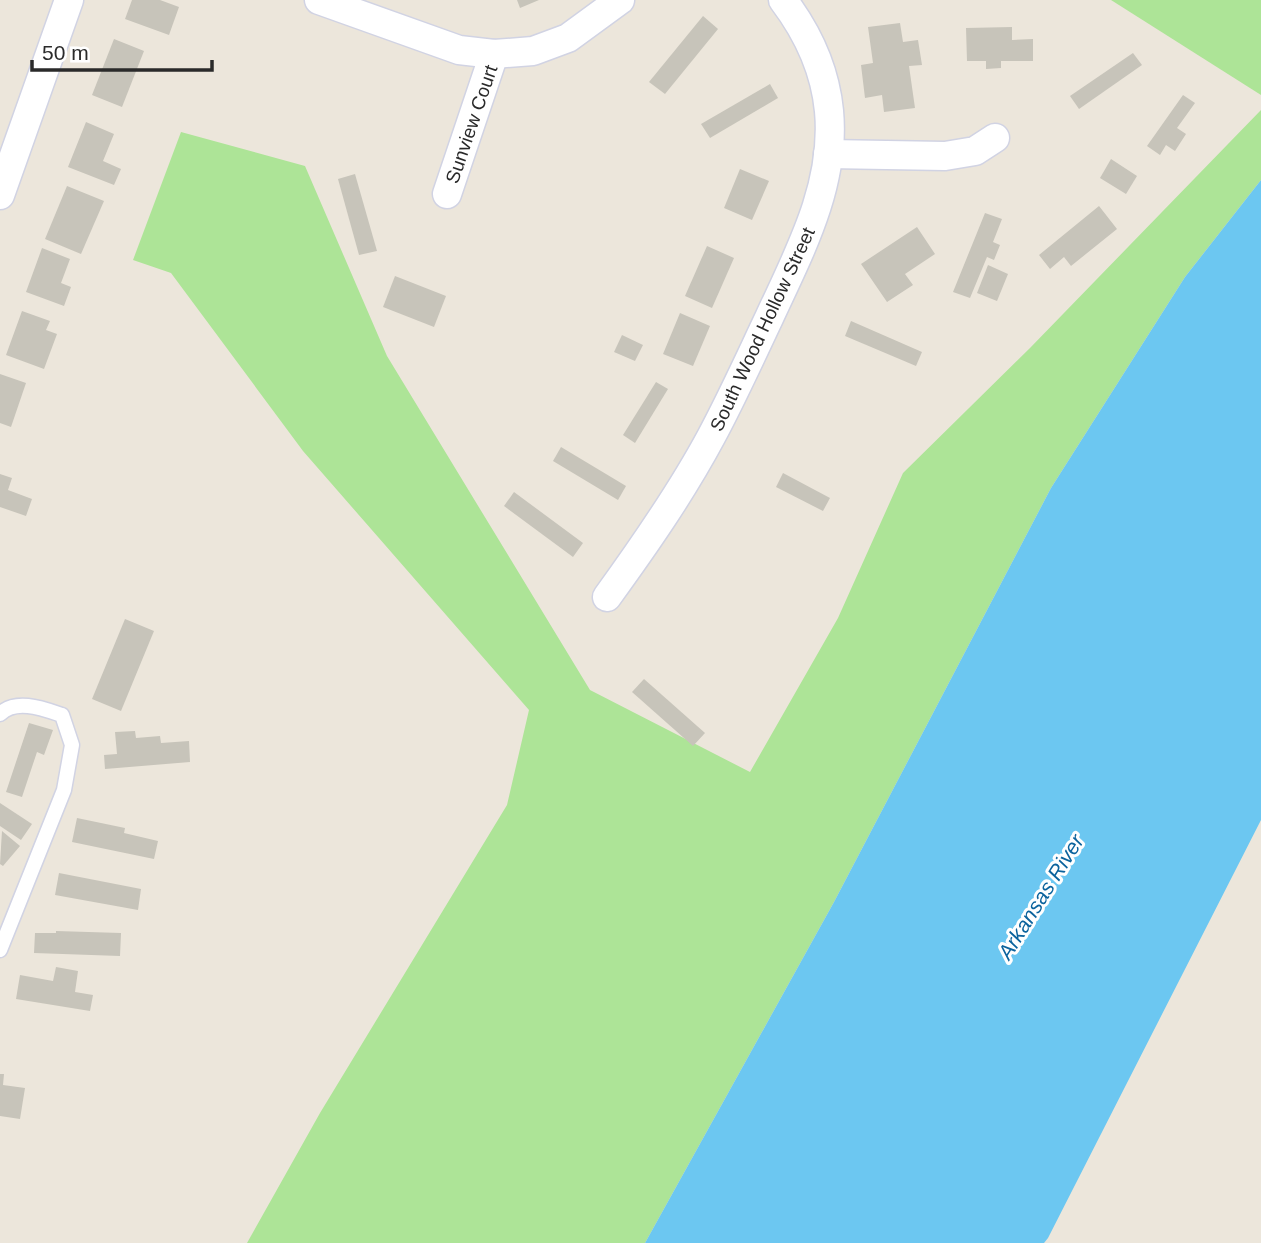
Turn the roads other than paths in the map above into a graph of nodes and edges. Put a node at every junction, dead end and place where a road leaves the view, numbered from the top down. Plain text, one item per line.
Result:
1 (69, 0) edge
2 (319, 0) edge
3 (620, 0) edge
4 (783, 0) edge
5 (494, 54) junction
6 (995, 138) dead end
7 (828, 154) junction
8 (447, 194) dead end
9 (0, 195) edge
10 (607, 597) dead end
11 (0, 714) edge
12 (0, 950) edge

1 - 9 street
2 - 5 street
3 - 5 street
4 - 7 street, South Wood Hollow Street
5 - 8 street, Sunview Court
6 - 7 street
7 - 10 street, South Wood Hollow Street
11 - 12 lane

